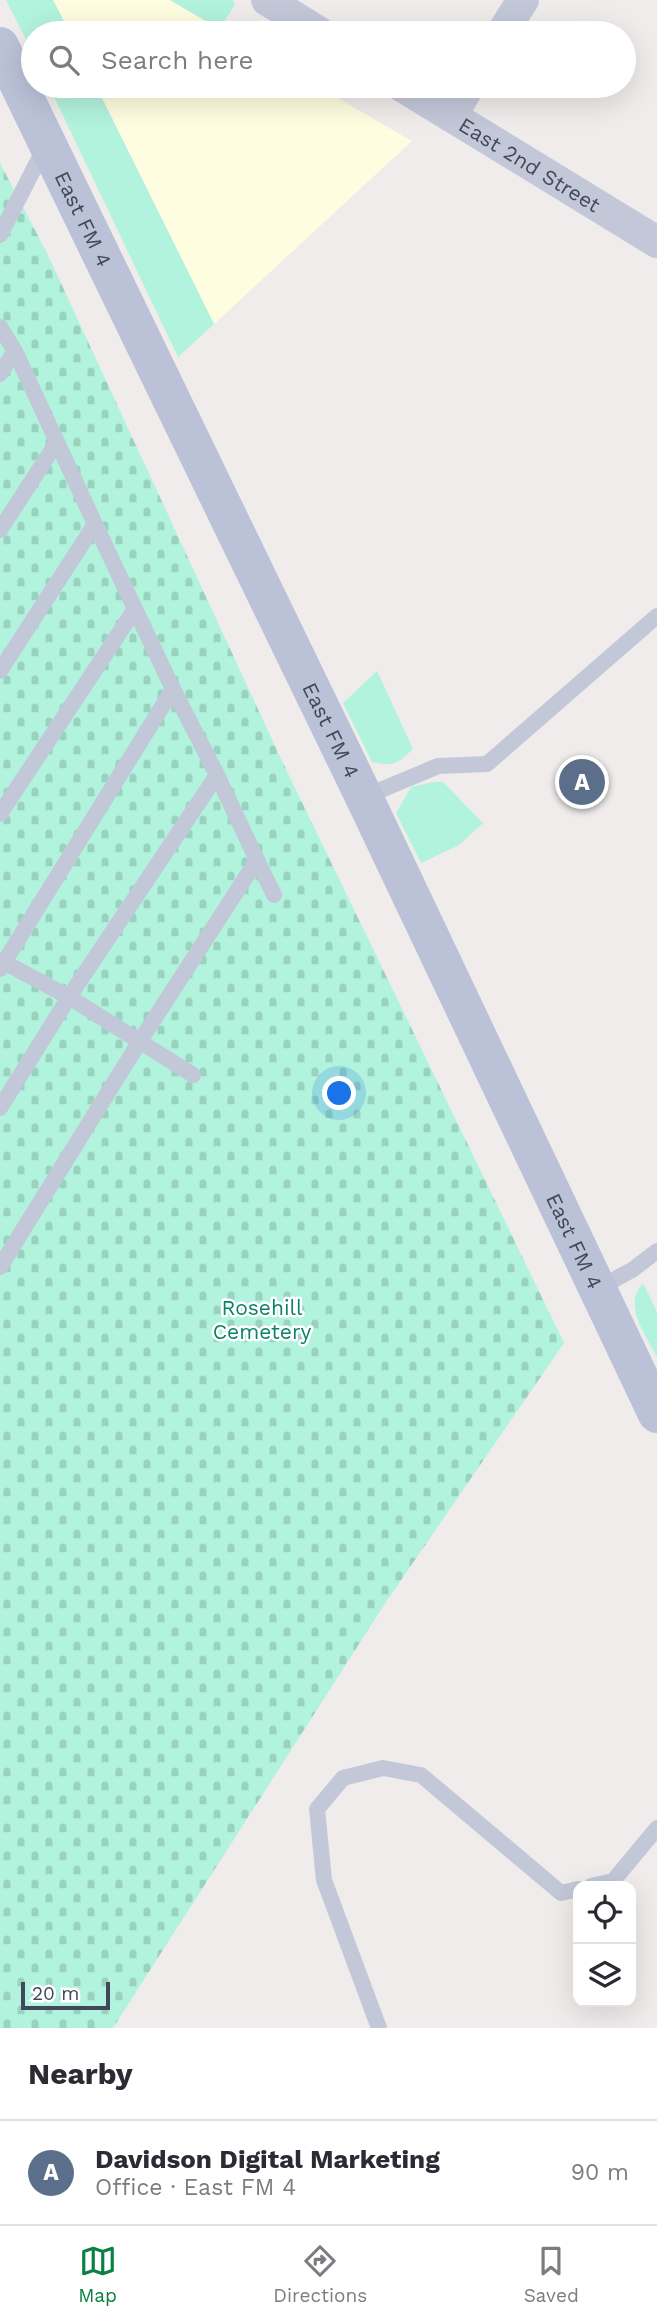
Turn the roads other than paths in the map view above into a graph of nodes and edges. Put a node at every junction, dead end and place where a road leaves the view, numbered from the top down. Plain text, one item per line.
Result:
1 (523, 0) edge
2 (270, 1) edge
3 (301, 21) edge
4 (510, 21) edge
5 (0, 46) edge
6 (21, 88) edge
7 (26, 98) edge
8 (421, 98) edge
9 (461, 98) edge
10 (450, 116) junction
11 (48, 141) junction
12 (0, 235) edge
13 (657, 242) edge
14 (0, 327) edge
15 (15, 351) junction
16 (0, 374) edge
17 (57, 442) junction
18 (96, 524) junction
19 (0, 530) edge
20 (135, 609) junction
21 (657, 616) edge
22 (0, 671) edge
23 (173, 689) junction
24 (217, 775) junction
25 (364, 797) junction
26 (0, 814) edge
27 (257, 860) junction
28 (274, 895) dead end
29 (1, 964) edge
30 (69, 997) junction
31 (140, 1041) junction
32 (192, 1075) dead end
33 (0, 1108) edge
34 (657, 1251) edge
35 (0, 1267) edge
36 (597, 1289) junction
37 (657, 1414) edge
38 (657, 1828) edge
39 (613, 1881) edge
40 (573, 1890) edge
41 (379, 2028) edge

1 - 4 street
2 - 3 street
5 - 6 main road, East FM 4
7 - 11 main road, East FM 4
8 - 10 street, East 2nd Street
9 - 10 street
10 - 13 street, East 2nd Street
11 - 12 lane
11 - 25 main road, East FM 4
14 - 15 lane
15 - 16 lane
15 - 17 lane
17 - 18 lane
17 - 19 lane
18 - 20 lane
18 - 22 lane
20 - 23 lane
20 - 26 lane
21 - 25 lane
23 - 24 lane
23 - 29 lane
24 - 27 lane
24 - 30 lane
25 - 36 main road, East FM 4
27 - 28 lane
27 - 31 lane
29 - 30 lane
30 - 31 lane
30 - 33 lane
31 - 32 lane
31 - 35 lane
34 - 36 lane
36 - 37 main road, East FM 4
38 - 39 lane
40 - 41 lane

